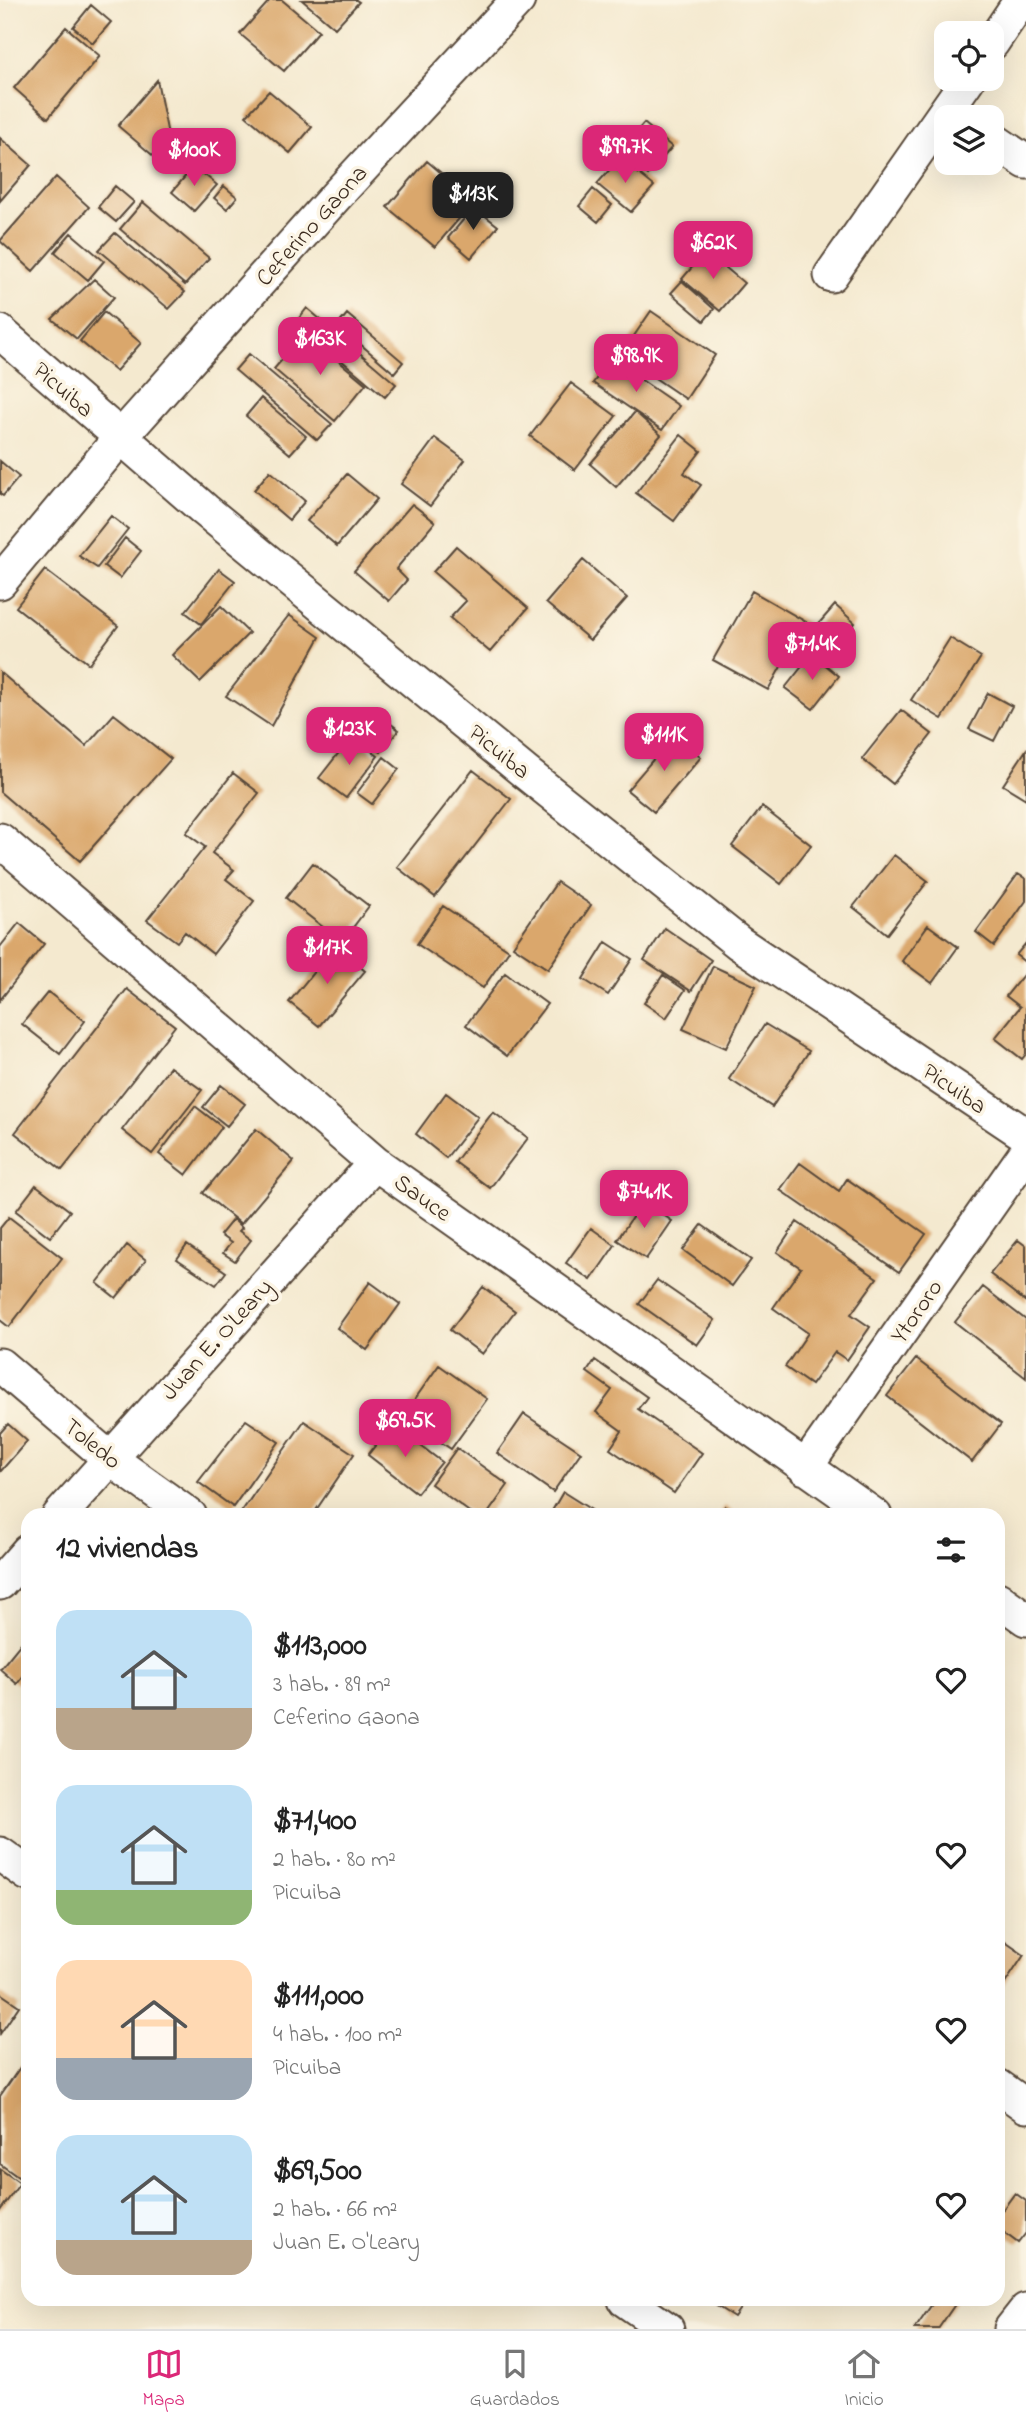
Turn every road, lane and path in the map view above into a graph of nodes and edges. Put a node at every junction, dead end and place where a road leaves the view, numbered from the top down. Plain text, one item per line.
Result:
1 (517, 0) edge
2 (1021, 0) edge
3 (1004, 25) edge
4 (934, 140) edge
5 (1004, 147) edge
6 (1026, 162) edge
7 (831, 275) dead end
8 (0, 332) edge
9 (120, 438) junction
10 (0, 582) edge
11 (0, 840) edge
12 (1026, 1135) edge
13 (1026, 1153) edge
14 (375, 1163) junction
15 (0, 1365) edge
16 (108, 1458) junction
17 (805, 1468) junction
18 (840, 1506) edge
19 (66, 1508) edge
20 (179, 1508) edge
21 (21, 1559) edge
22 (0, 1583) edge
23 (1005, 1604) edge
24 (1026, 1619) edge
25 (0, 1854) edge
26 (21, 1869) edge
27 (1005, 2091) edge
28 (1026, 2106) edge
29 (634, 2306) edge
30 (1026, 2310) edge
31 (667, 2329) edge
32 (1010, 2329) edge

1 - 9 street, Ceferino Gaona
2 - 3 street
4 - 7 street
5 - 6 street
8 - 9 street, Picuiba
9 - 10 street, Ceferino Gaona
9 - 12 street, Picuiba
11 - 14 street, Sauce
13 - 17 street, Ytororo
14 - 16 street, Juan E. O'Leary
14 - 17 street, Sauce
15 - 16 street, Toledo
16 - 19 street, Juan E. O'Leary
16 - 20 street, Toledo
17 - 18 street, Sauce
21 - 22 street
23 - 24 street
25 - 26 street
27 - 28 street
29 - 31 street
30 - 32 street

